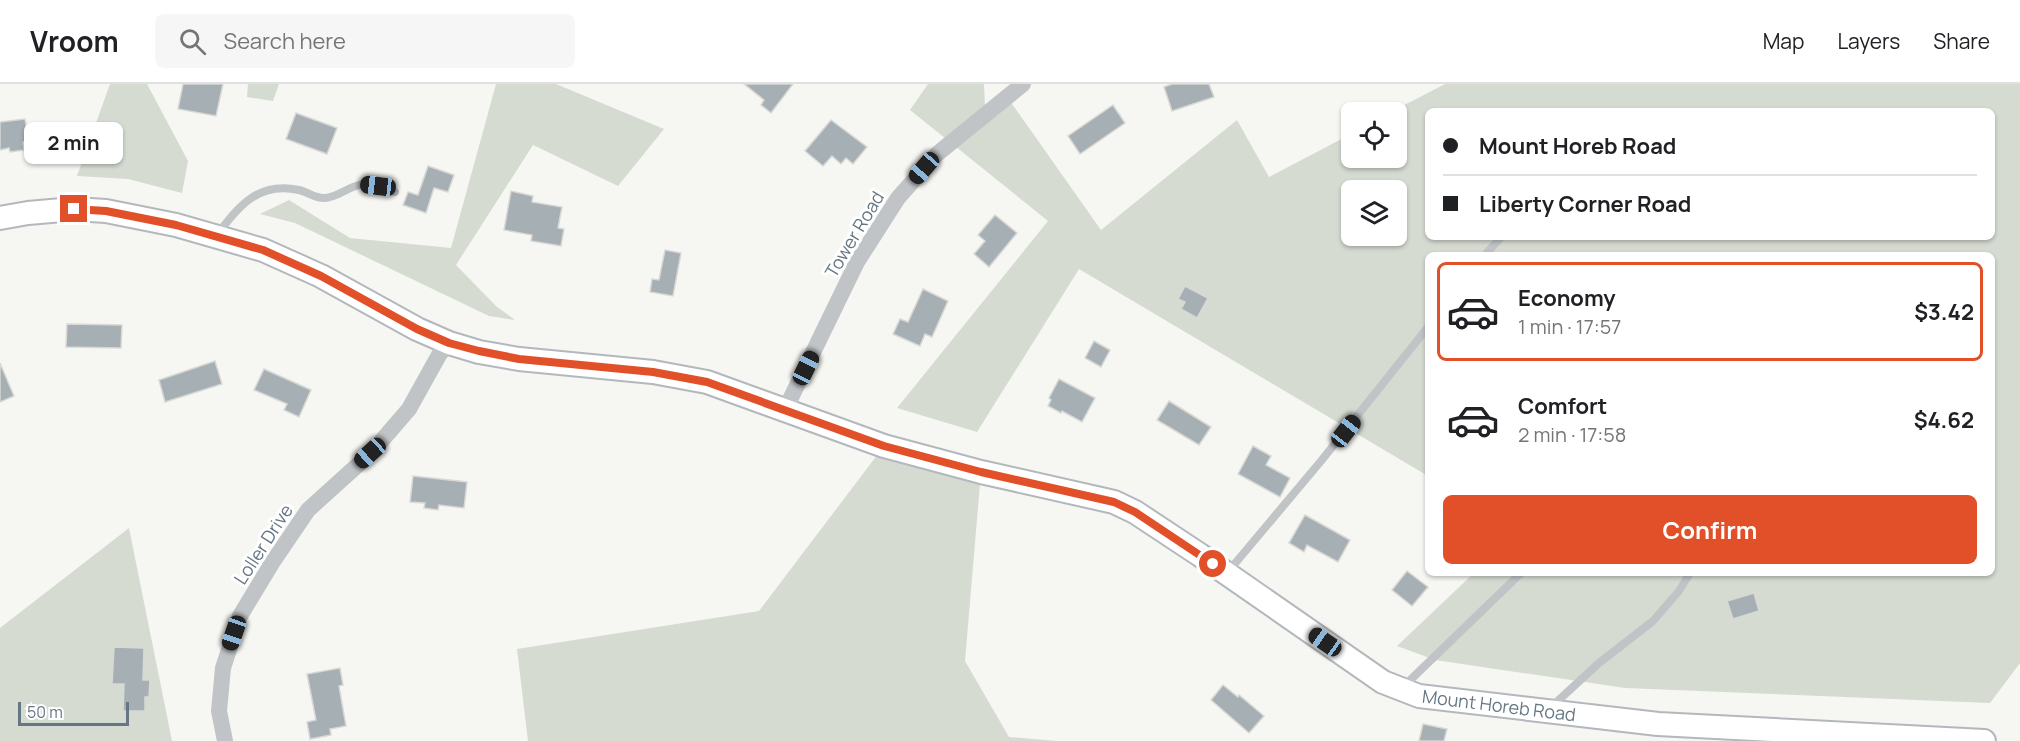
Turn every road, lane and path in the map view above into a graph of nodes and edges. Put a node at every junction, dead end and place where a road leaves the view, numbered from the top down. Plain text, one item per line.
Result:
1 (1023, 84) edge
2 (395, 192) dead end
3 (0, 218) edge
4 (217, 236) junction
5 (1498, 240) edge
6 (1488, 252) edge
7 (1425, 331) edge
8 (449, 343) junction
9 (785, 410) junction
10 (1227, 574) junction
11 (1518, 576) edge
12 (1688, 576) edge
13 (1400, 690) junction
14 (1546, 711) junction
15 (225, 741) edge
16 (1984, 741) edge

1 - 9 street, Tower Road
2 - 4 lane
3 - 4 street, Mount Horeb Road
4 - 8 street, Mount Horeb Road
5 - 6 lane
7 - 10 lane
8 - 9 street, Mount Horeb Road
8 - 15 street, Loller Drive
9 - 10 street, Mount Horeb Road
10 - 13 street, Mount Horeb Road
11 - 13 lane
12 - 14 lane
13 - 14 street, Mount Horeb Road
14 - 16 street, Mount Horeb Road

